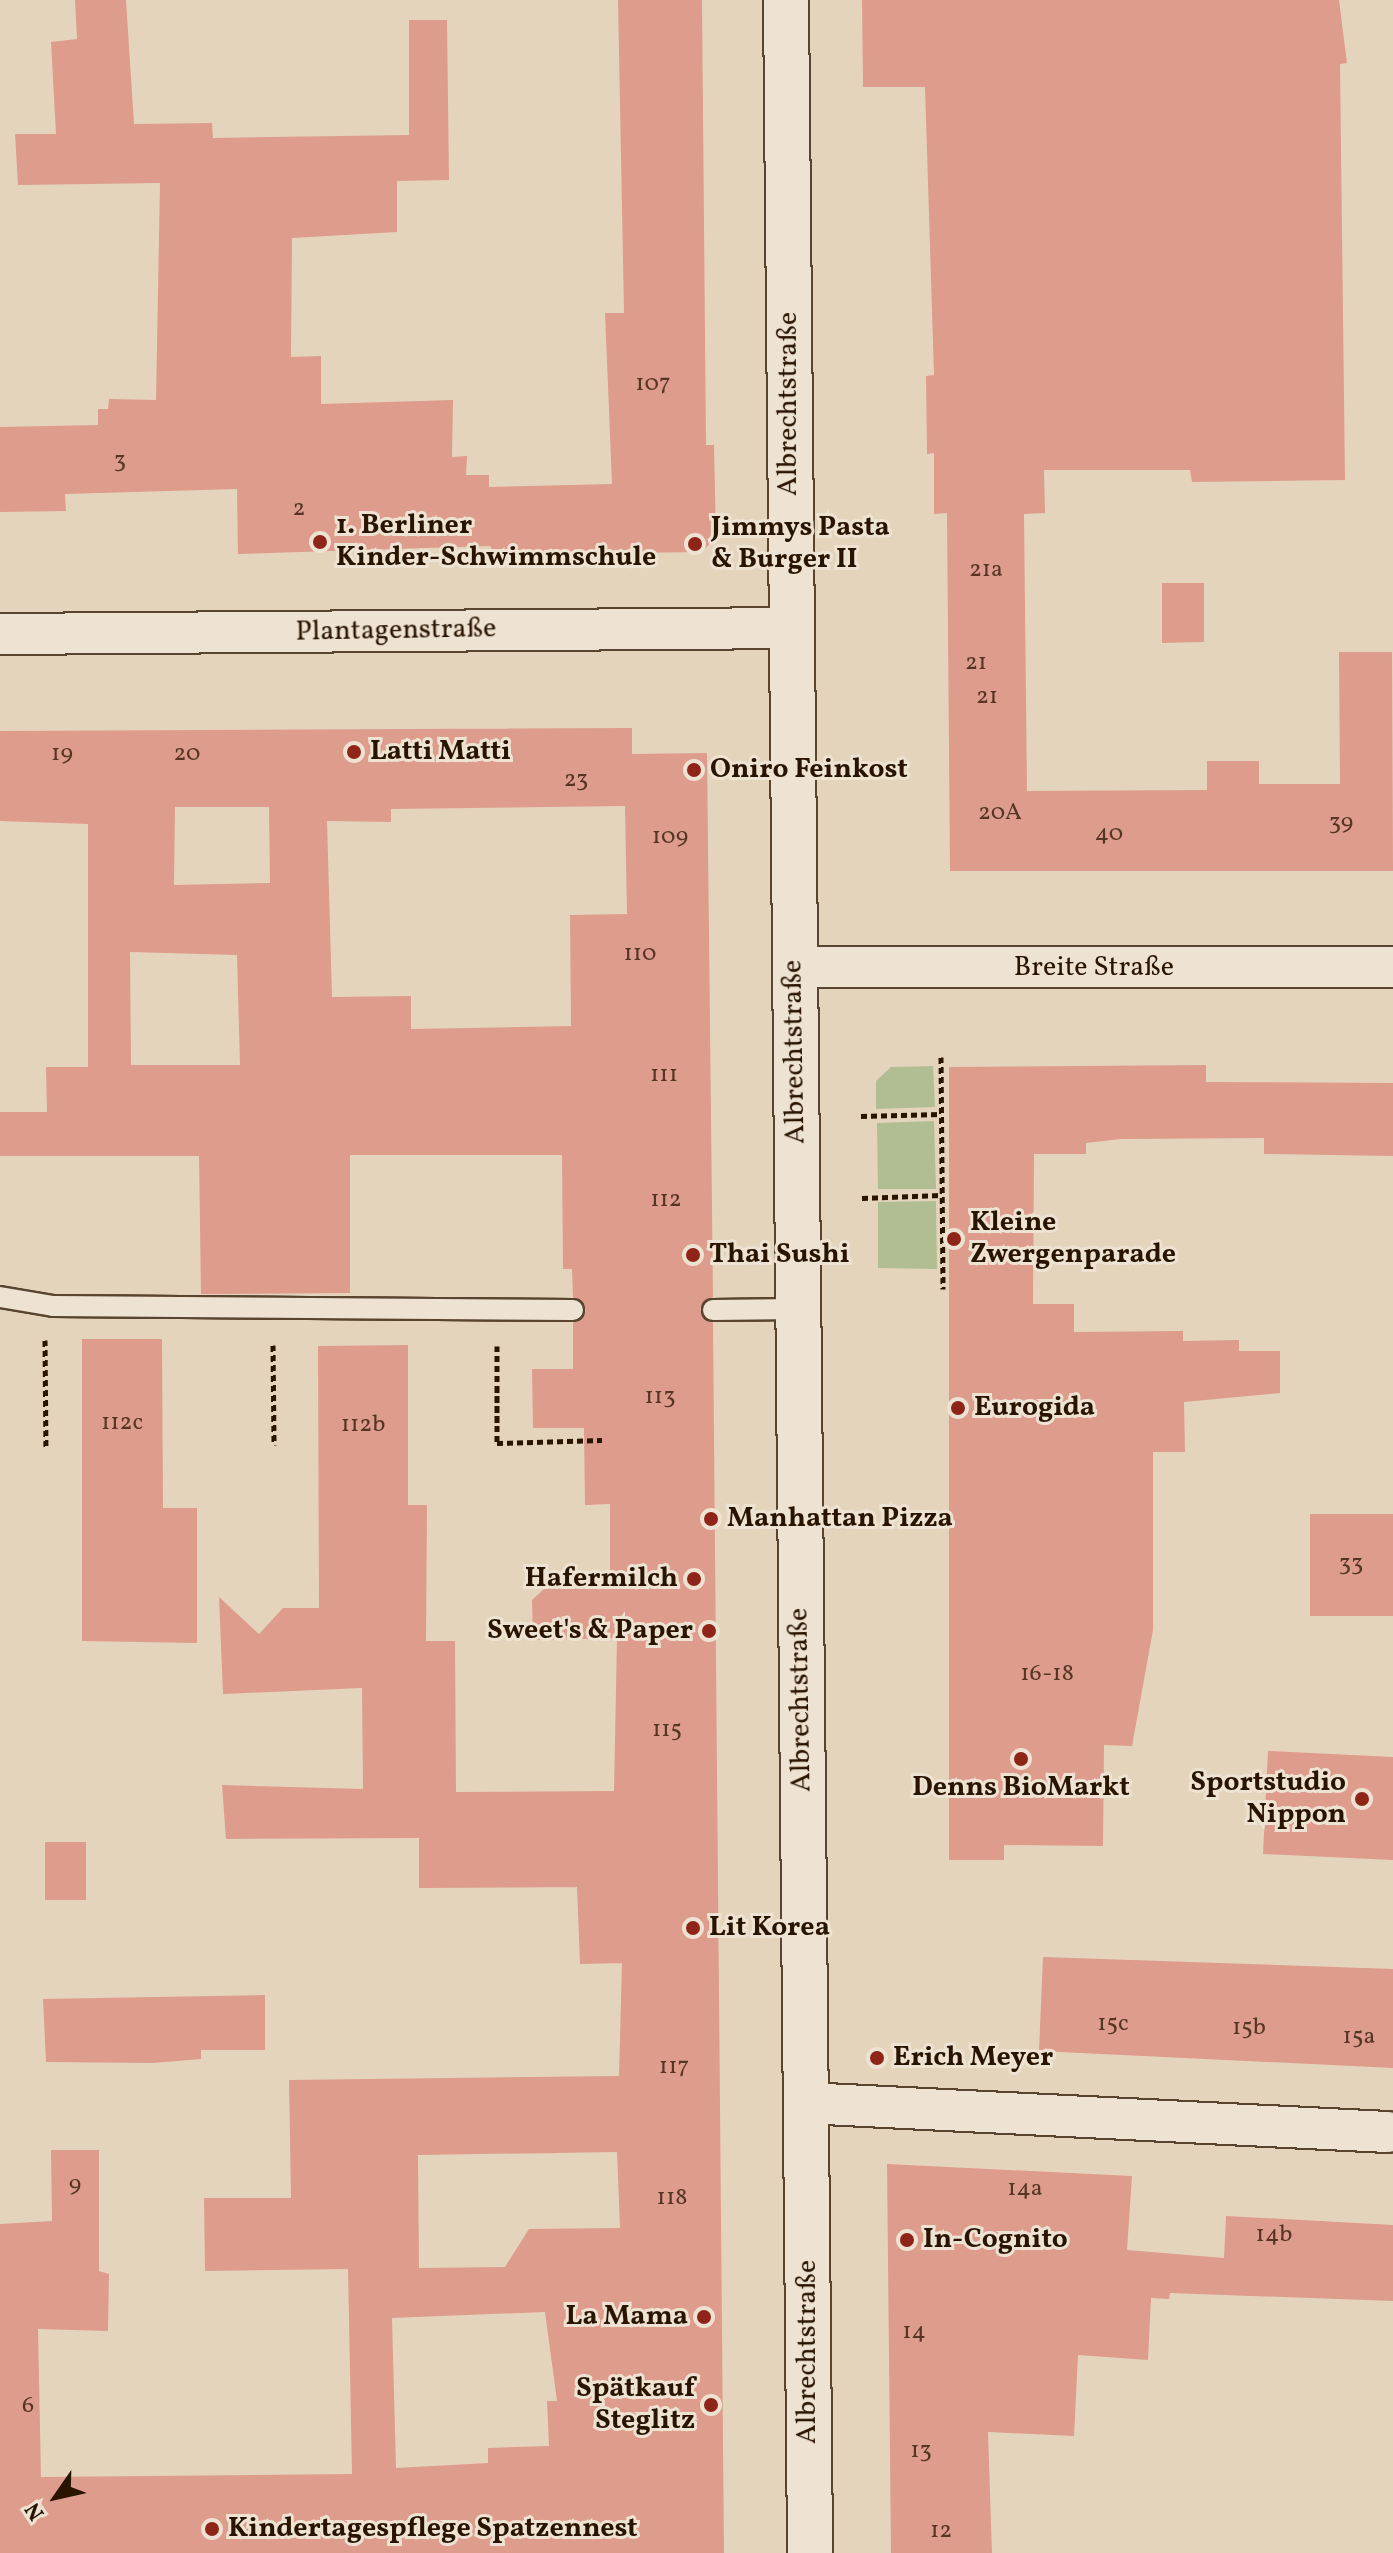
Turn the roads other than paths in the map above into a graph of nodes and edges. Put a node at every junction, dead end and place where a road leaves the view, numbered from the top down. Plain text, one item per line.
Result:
1 (786, 0) edge
2 (791, 628) junction
3 (0, 634) edge
4 (794, 967) junction
5 (1393, 967) edge
6 (0, 1297) edge
7 (797, 1309) junction
8 (573, 1310) dead end
9 (713, 1310) dead end
10 (805, 2103) junction
11 (1387, 2132) dead end
12 (810, 2553) edge

1 - 2 main road, Albrechtstraße
2 - 3 street, Plantagenstraße
2 - 4 main road, Albrechtstraße
4 - 5 street, Breite Straße
4 - 7 main road, Albrechtstraße
6 - 8 lane
7 - 9 lane
7 - 10 main road, Albrechtstraße
10 - 11 street
10 - 12 main road, Albrechtstraße

